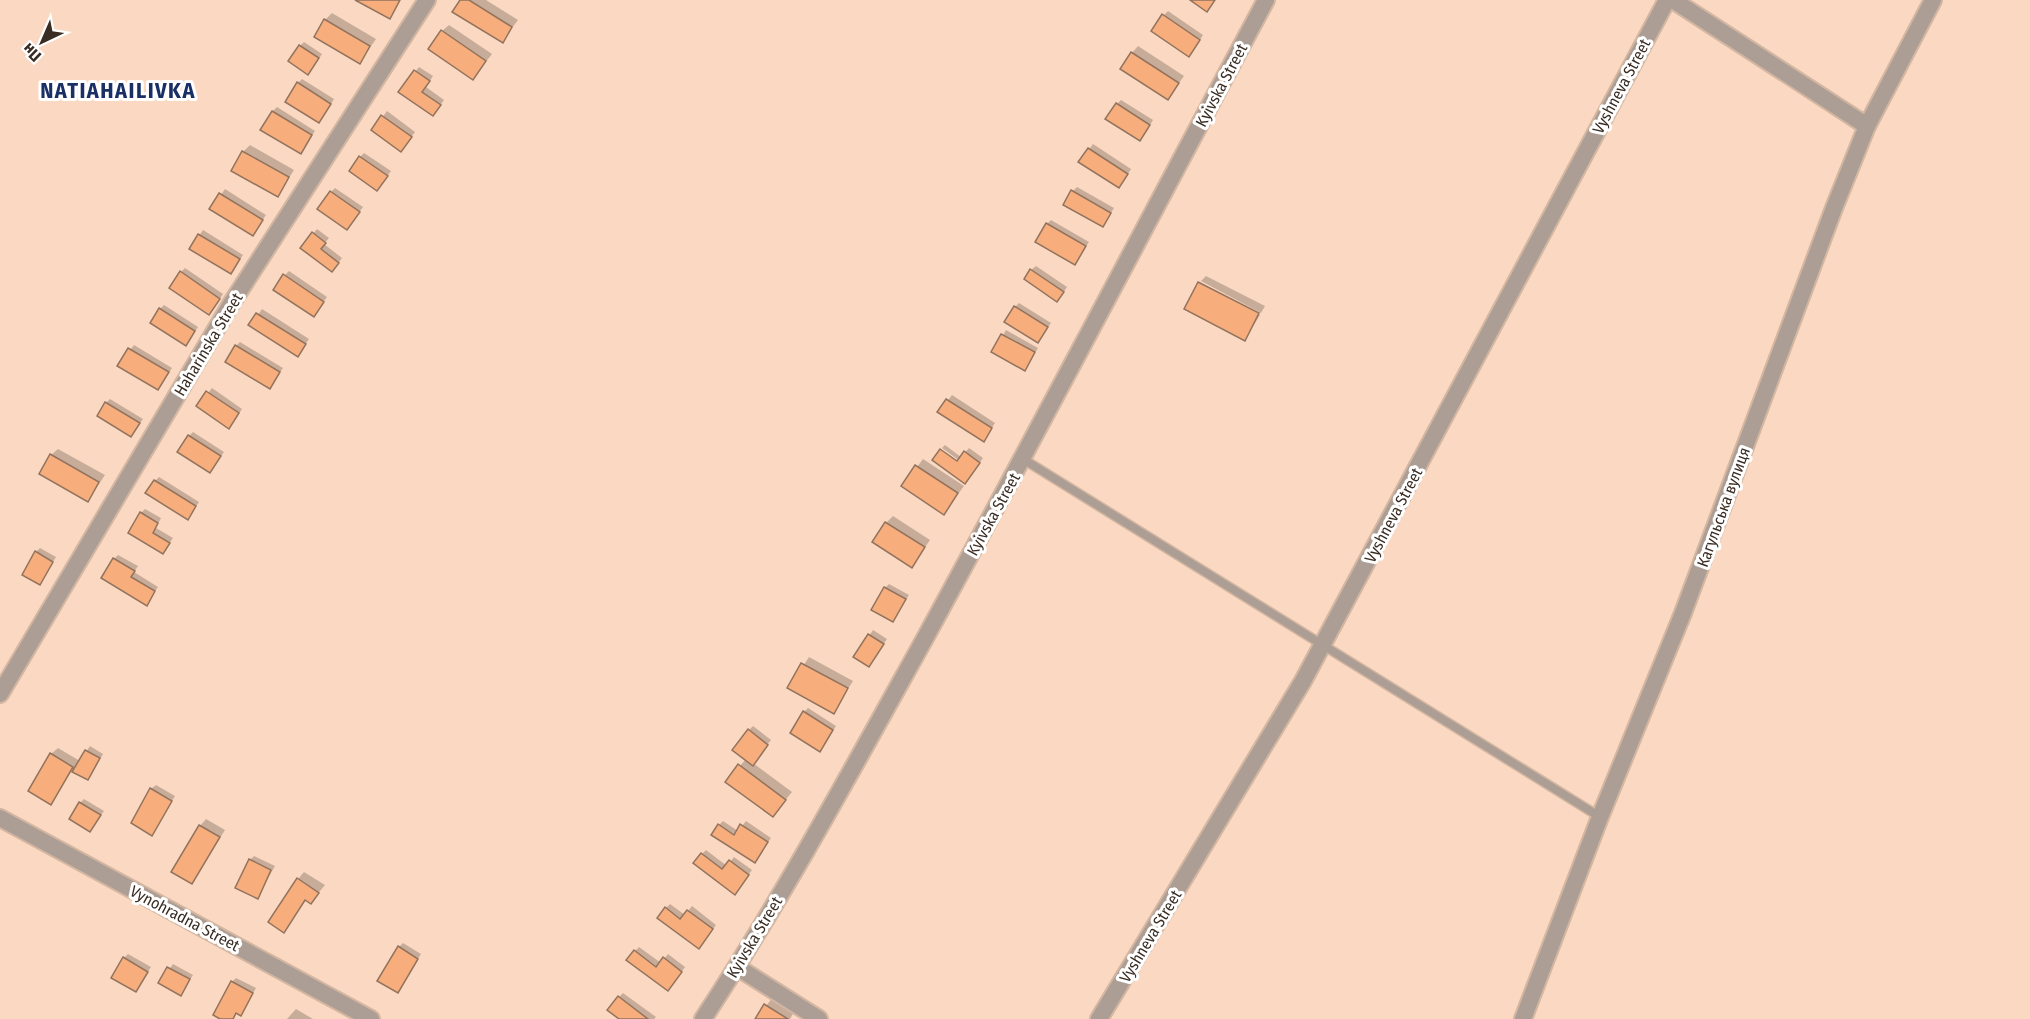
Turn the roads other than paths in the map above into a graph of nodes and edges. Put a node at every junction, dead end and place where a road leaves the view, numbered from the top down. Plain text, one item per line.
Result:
1 (427, 0) edge
2 (1266, 0) edge
3 (1667, 0) edge
4 (1673, 0) edge
5 (1933, 0) edge
6 (1867, 126) junction
7 (1023, 459) junction
8 (1322, 646) junction
9 (0, 694) edge
10 (1600, 817) junction
11 (0, 818) edge
12 (737, 967) junction
13 (371, 1019) edge
14 (703, 1019) edge
15 (819, 1019) edge
16 (1099, 1019) edge
17 (1523, 1019) edge

1 - 9 street, Haharinska Street
2 - 7 street, Kyivska Street
3 - 8 street, Vyshneva Street
4 - 6 street
5 - 6 street, Кагульська вулиця
6 - 10 street, Кагульська вулиця
7 - 8 lane
7 - 12 street, Kyivska Street
8 - 10 lane
8 - 16 street, Vyshneva Street
10 - 17 street, Кагульська вулиця
11 - 13 street, Vynohradna Street
12 - 14 street, Kyivska Street
12 - 15 street

